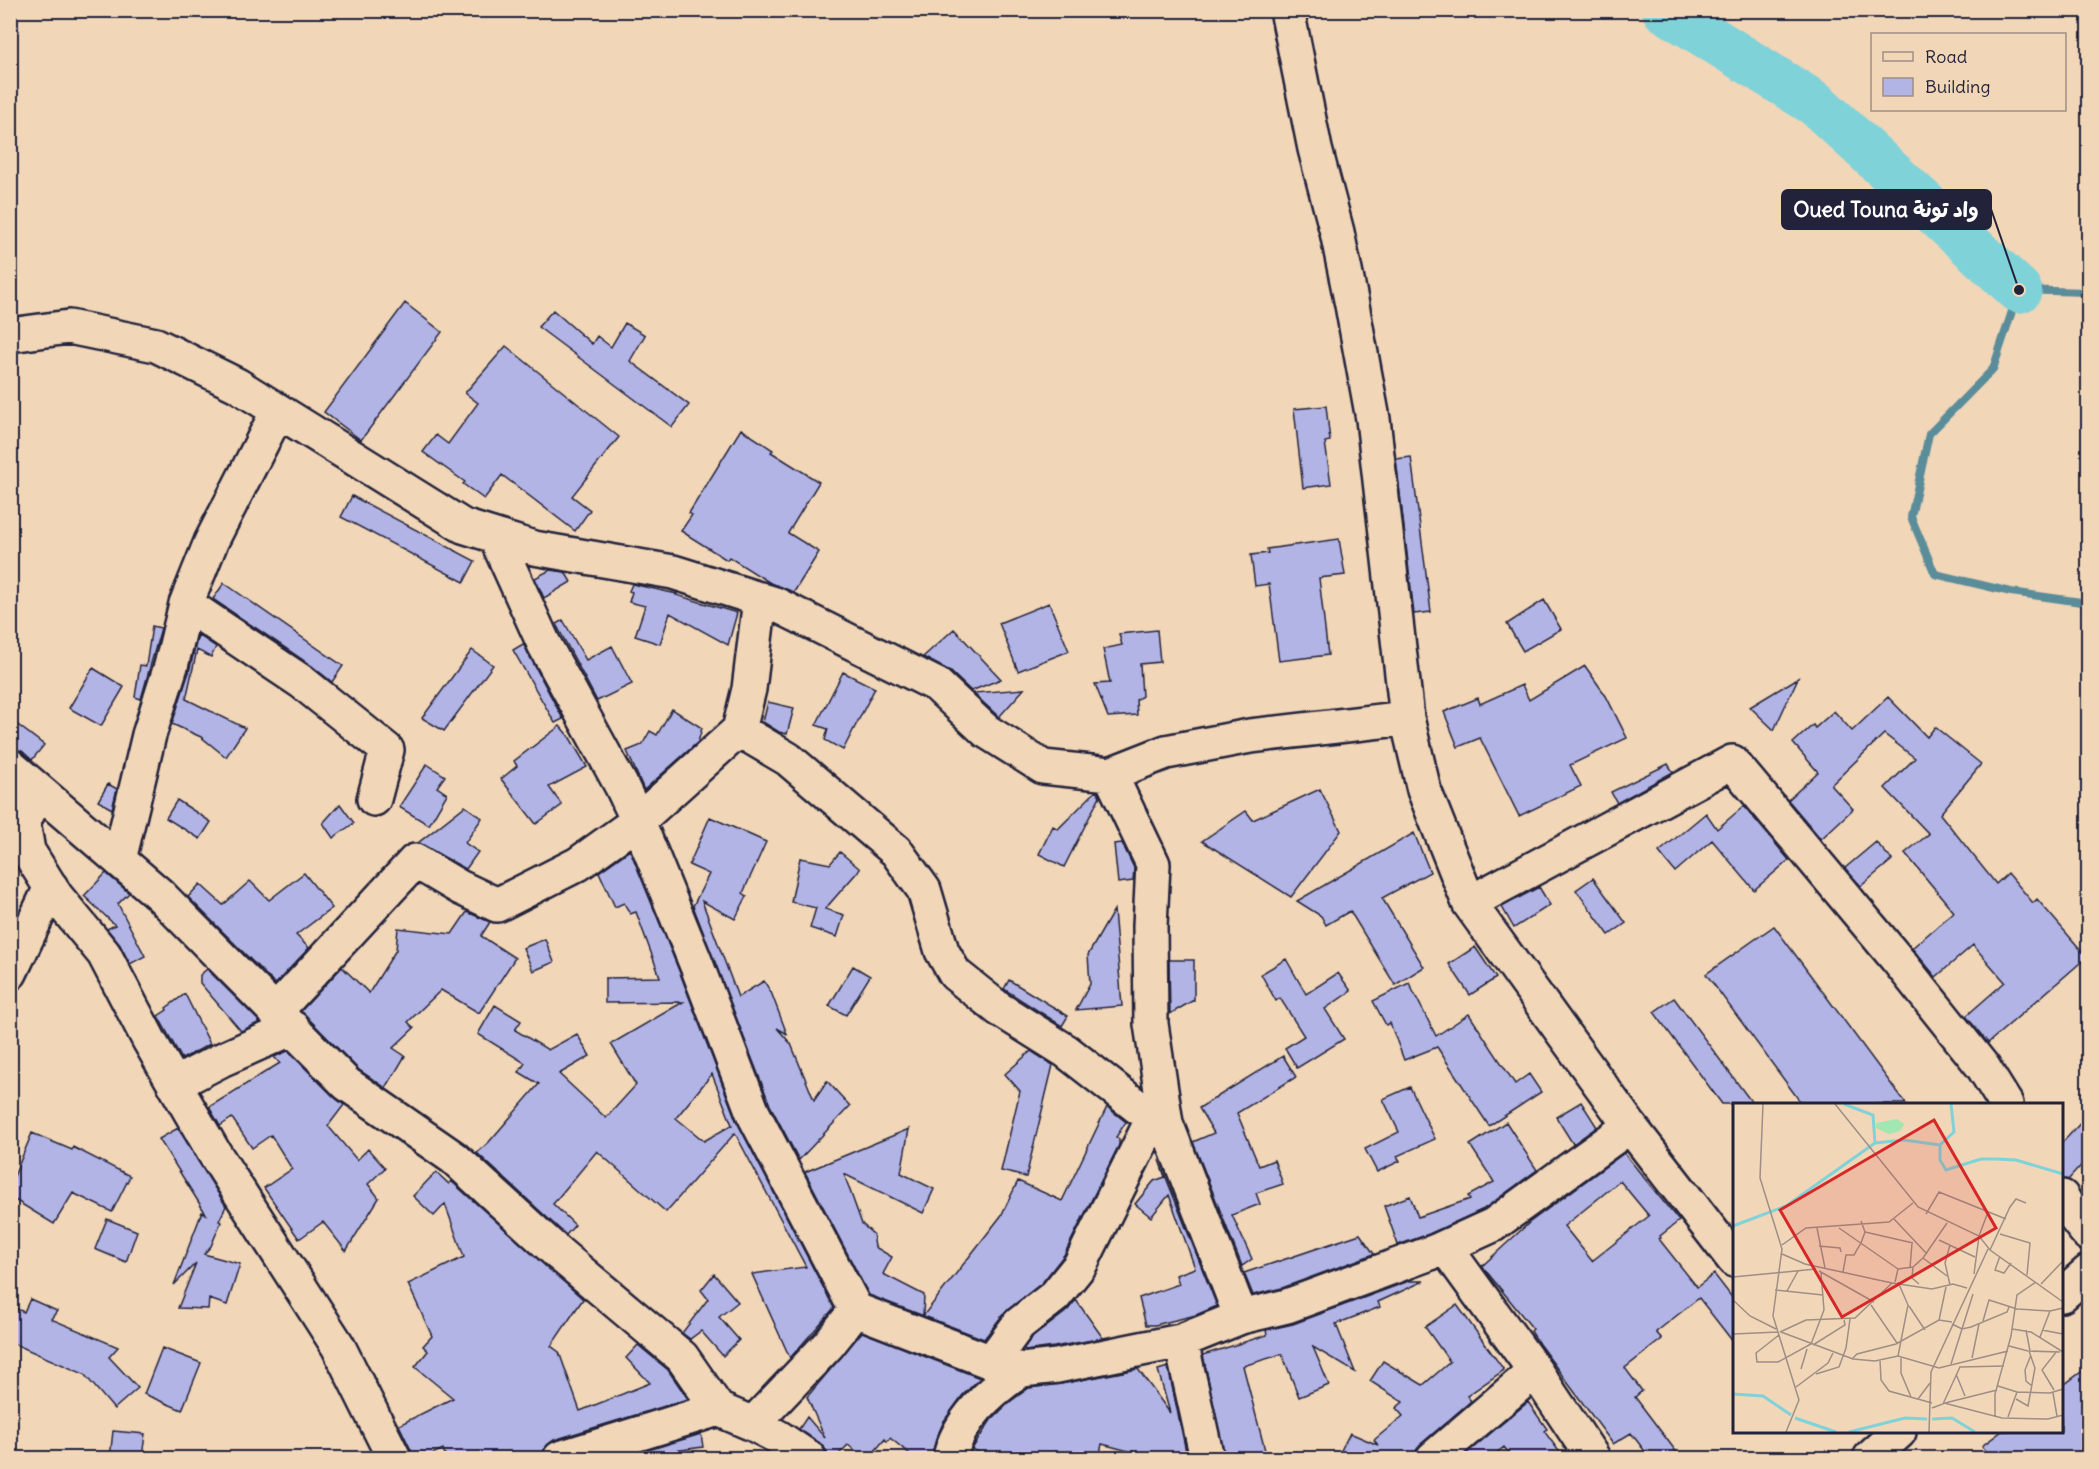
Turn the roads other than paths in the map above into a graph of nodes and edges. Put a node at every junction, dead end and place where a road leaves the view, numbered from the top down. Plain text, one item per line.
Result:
1 (1287, 10) edge
2 (10, 335) edge
3 (278, 411) junction
4 (495, 536) junction
5 (760, 599) junction
6 (186, 604) junction
7 (1407, 718) junction
8 (739, 730) junction
9 (10, 766) edge
10 (1110, 774) junction
11 (39, 792) junction
12 (374, 799) dead end
13 (17, 819) edge
14 (638, 821) junction
15 (119, 860) junction
16 (51, 887) junction
17 (1469, 903) junction
18 (10, 973) edge
19 (284, 1020) junction
20 (175, 1084) junction
21 (2005, 1103) edge
22 (1160, 1120) junction
23 (1630, 1126) junction
24 (2063, 1200) edge
25 (2088, 1234) edge
26 (1445, 1247) junction
27 (1733, 1259) edge
28 (2088, 1272) edge
29 (2063, 1293) edge
30 (856, 1310) junction
31 (1241, 1317) junction
32 (1181, 1341) junction
33 (991, 1362) junction
34 (1022, 1370) junction
35 (1534, 1371) junction
36 (718, 1409) junction
37 (766, 1440) edge
38 (394, 1458) edge
39 (560, 1458) edge
40 (808, 1458) edge
41 (950, 1458) edge
42 (1207, 1458) edge
43 (1433, 1458) edge
44 (1593, 1458) edge

1 - 7 street
2 - 3 street
3 - 4 street
3 - 6 street
4 - 5 street
4 - 14 street
5 - 8 street
5 - 10 street
6 - 12 street
6 - 15 street
7 - 10 street
7 - 17 street
8 - 14 street
8 - 22 street
9 - 11 street
10 - 22 street
11 - 13 street
11 - 15 street
13 - 16 street
14 - 19 street
14 - 30 street
15 - 19 street
16 - 18 street
16 - 20 street
17 - 21 street
17 - 23 street
19 - 20 street
19 - 36 street
20 - 38 street
22 - 31 street
22 - 33 street
23 - 26 street
23 - 27 street
24 - 25 street
26 - 31 street
26 - 35 street
28 - 29 street
30 - 33 street
30 - 37 street
31 - 32 street
32 - 34 street
32 - 42 street
33 - 34 street
34 - 41 street
35 - 43 street
35 - 44 street
36 - 37 street
36 - 39 street
37 - 40 street

